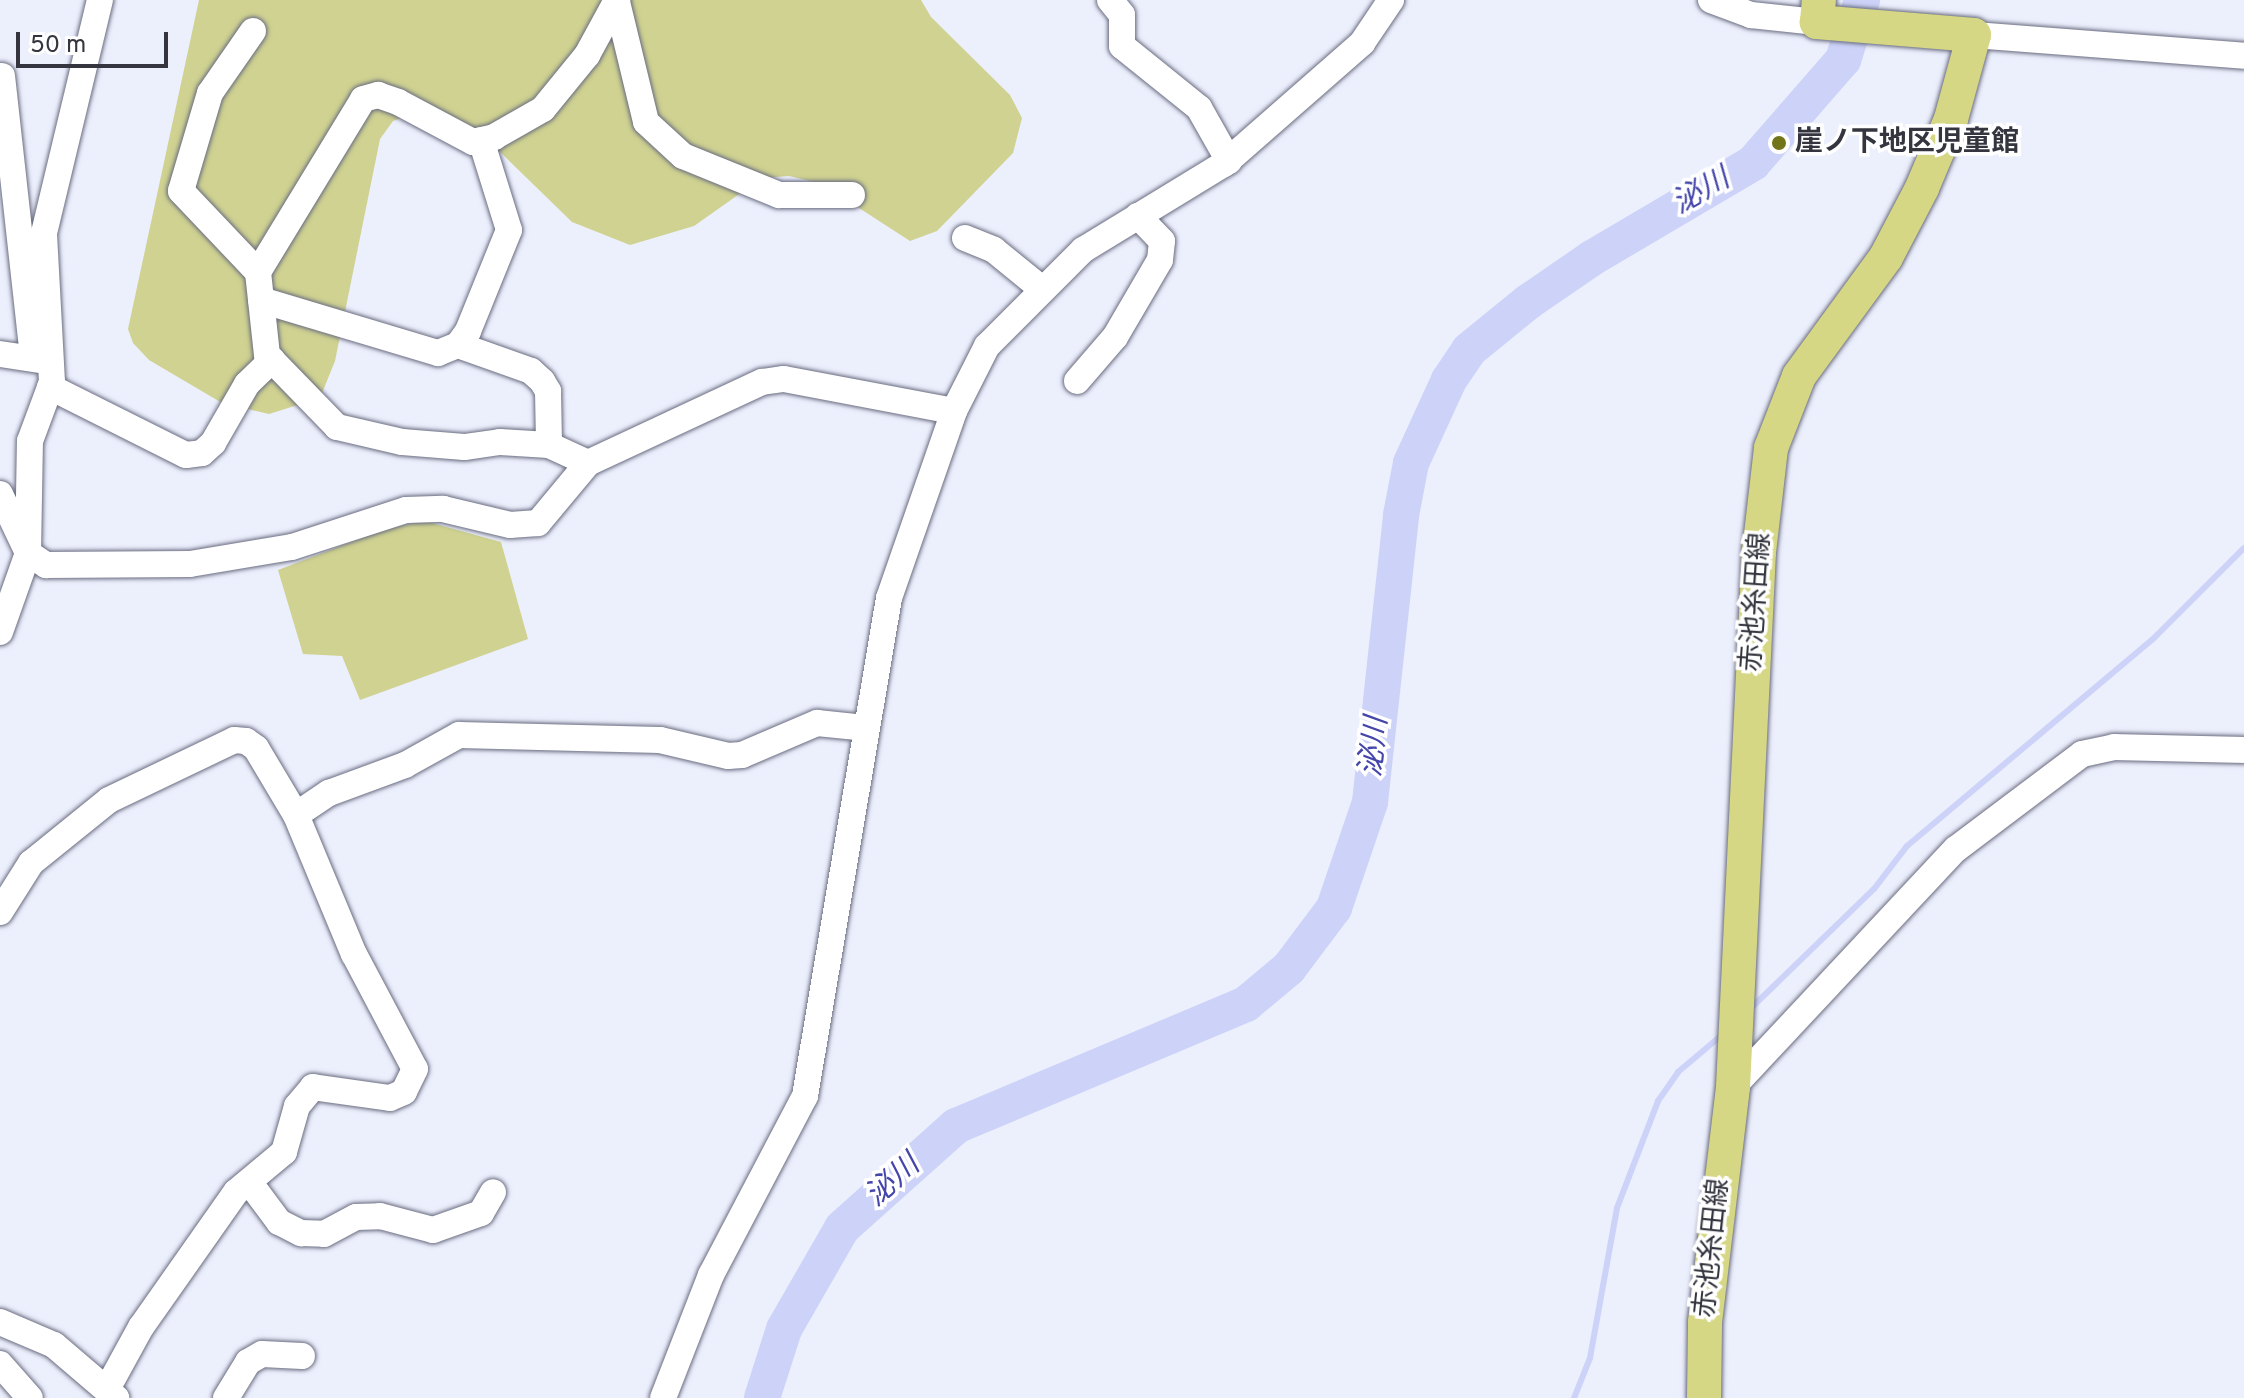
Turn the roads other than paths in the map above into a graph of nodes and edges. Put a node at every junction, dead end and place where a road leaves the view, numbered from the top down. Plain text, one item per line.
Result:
1 (100, 0) edge
2 (1110, 0) edge
3 (1391, 0) edge
4 (1711, 0) edge
5 (617, 1) edge
6 (1822, 15) edge
7 (253, 31) dead end
8 (1974, 35) junction
9 (2244, 56) edge
10 (2, 76) dead end
11 (481, 140) junction
12 (1229, 161) junction
13 (852, 195) dead end
14 (8, 211) edge
15 (1138, 216) junction
16 (965, 238) dead end
17 (258, 272) junction
18 (1042, 289) junction
19 (261, 300) junction
20 (458, 345) junction
21 (0, 354) edge
22 (272, 360) junction
23 (45, 369) junction
24 (1077, 381) dead end
25 (954, 411) junction
26 (549, 445) junction
27 (588, 463) junction
28 (0, 494) edge
29 (28, 553) junction
30 (0, 632) edge
31 (865, 728) junction
32 (2244, 750) edge
33 (296, 815) junction
34 (0, 912) edge
35 (1733, 1087) junction
36 (250, 1183) junction
37 (493, 1192) dead end
38 (0, 1322) edge
39 (302, 1356) dead end
40 (0, 1364) edge
41 (111, 1393) edge
42 (30, 1398) edge
43 (226, 1398) edge
44 (663, 1398) edge
45 (1704, 1398) edge

1 - 23 street
2 - 12 street
3 - 12 street
4 - 6 street
5 - 11 street
5 - 13 street
6 - 8 main road
7 - 17 street
8 - 9 street
8 - 35 main road, 赤池糸田線
10 - 14 street
11 - 17 street
11 - 20 street
12 - 15 street
14 - 23 street
15 - 18 street
15 - 24 street
16 - 18 street
17 - 19 street
18 - 25 street
19 - 20 street
19 - 22 street
20 - 26 street
21 - 23 street
22 - 23 street
22 - 26 street
23 - 29 street
25 - 27 street
25 - 31 street
26 - 27 street
27 - 29 street
28 - 29 street
29 - 30 street
31 - 33 street
31 - 44 street
32 - 35 street
33 - 34 street
33 - 36 street
35 - 45 main road, 赤池糸田線
36 - 37 street
36 - 41 street
38 - 41 street
39 - 43 street
40 - 42 street

